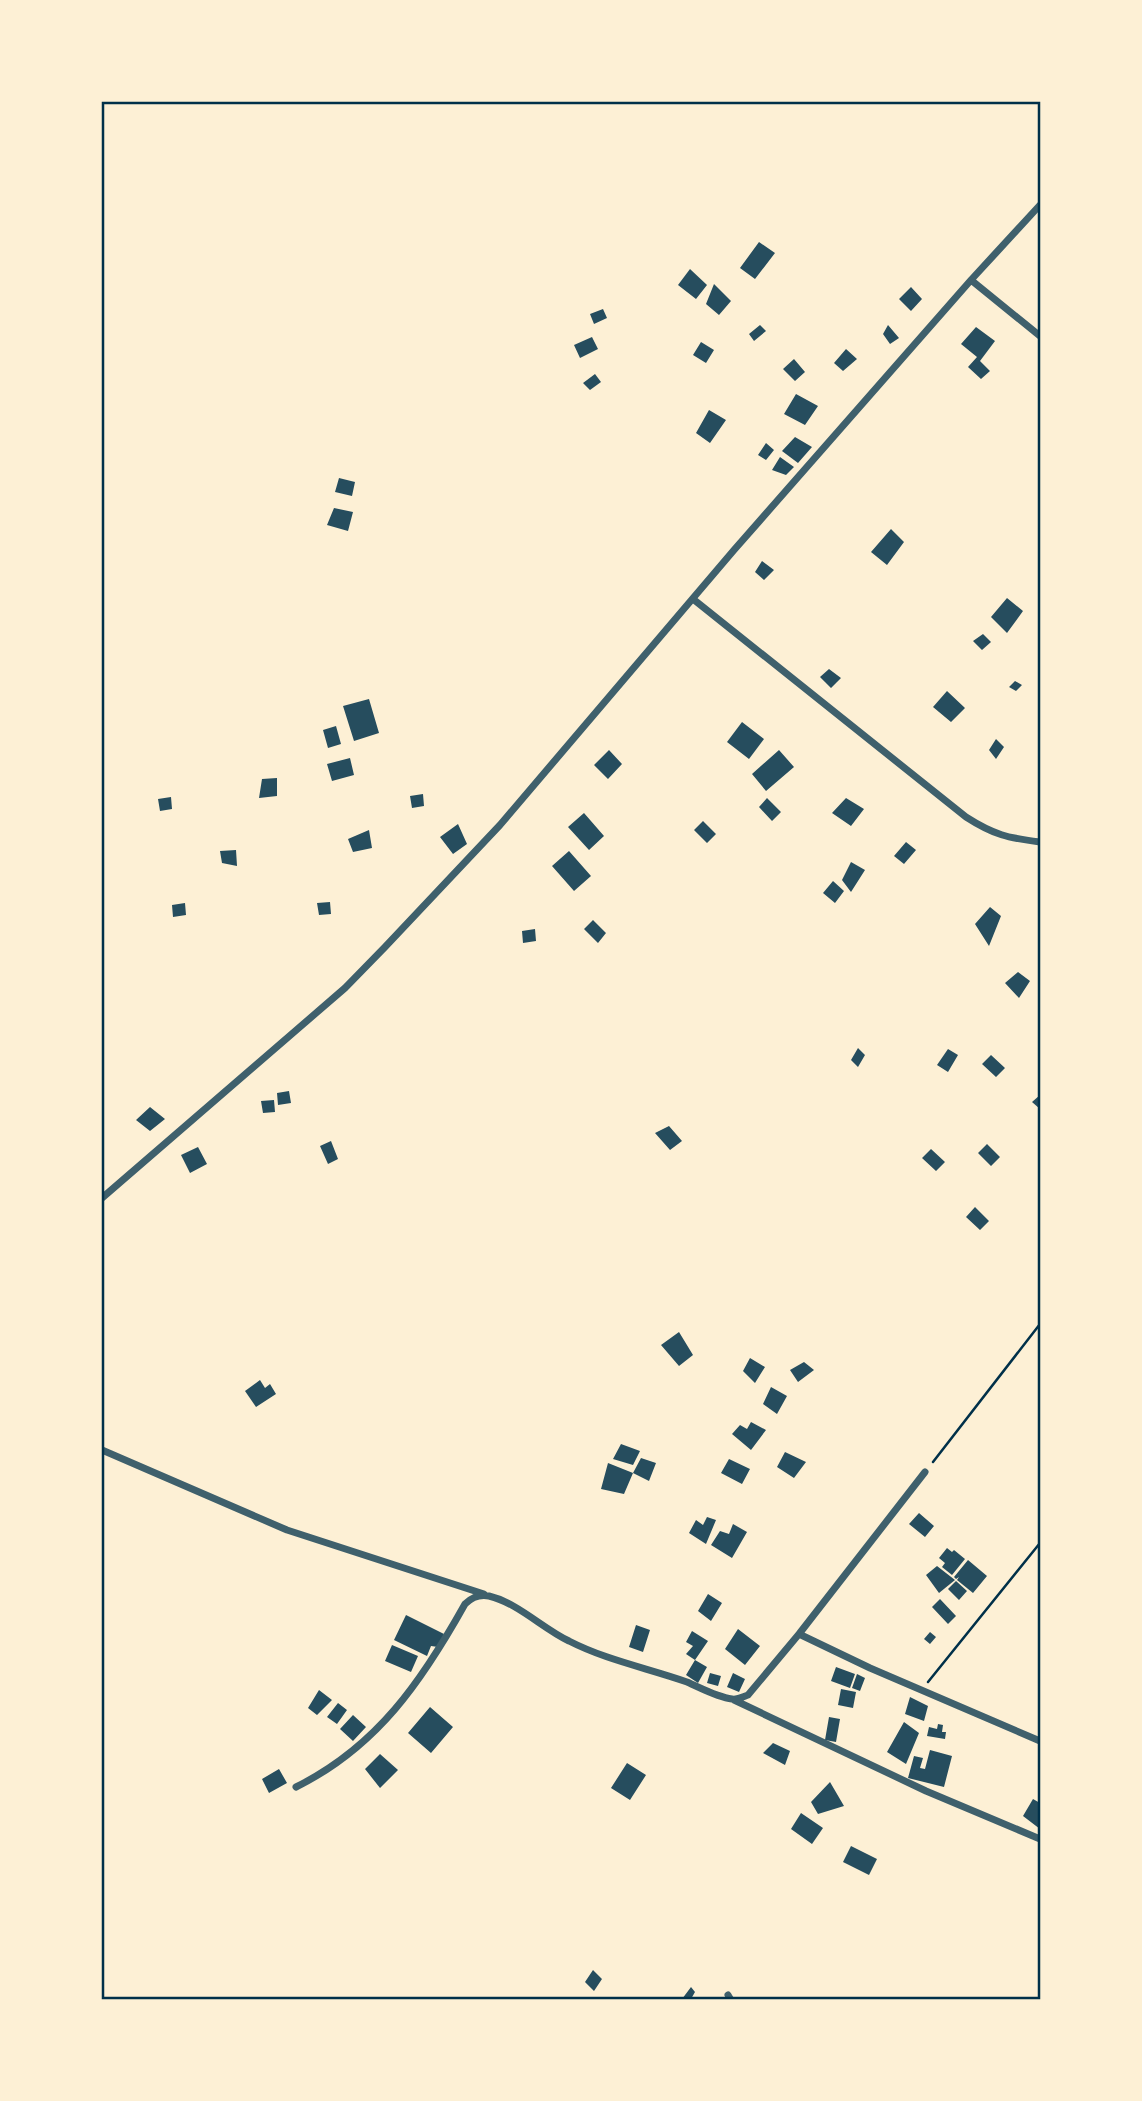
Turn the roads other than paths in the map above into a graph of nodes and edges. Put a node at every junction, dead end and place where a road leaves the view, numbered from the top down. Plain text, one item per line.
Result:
1 (1041, 205) edge
2 (971, 280) junction
3 (1041, 336) edge
4 (693, 598) junction
5 (1041, 842) edge
6 (102, 1198) edge
7 (102, 1451) edge
8 (925, 1472) road end
9 (488, 1596) junction
10 (799, 1634) junction
11 (734, 1699) junction
12 (1041, 1741) edge
13 (296, 1787) dead end
14 (1041, 1839) edge

1 - 2 street
2 - 3 street
2 - 4 street
4 - 5 street
4 - 6 street
7 - 9 street
8 - 10 street
9 - 11 street
9 - 13 street
10 - 11 street
10 - 12 street
11 - 14 street

